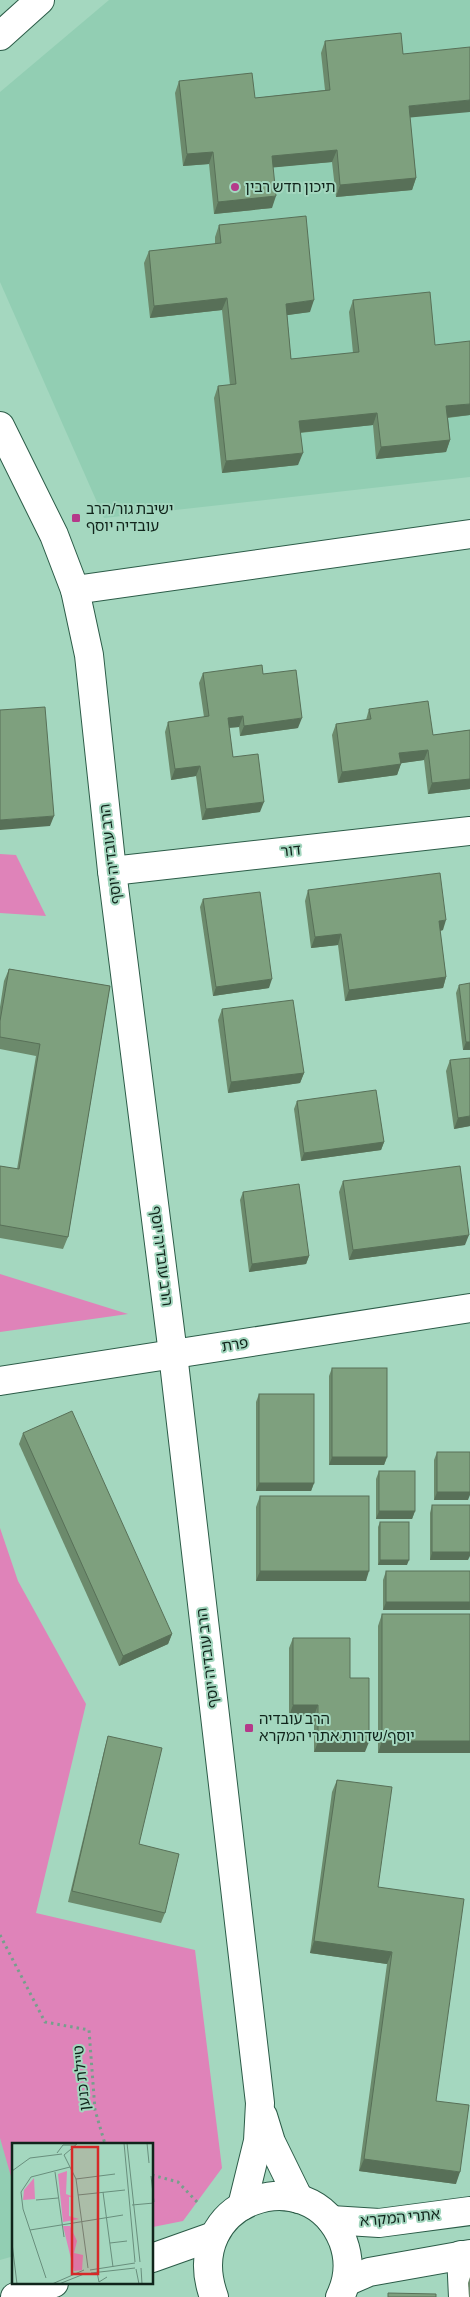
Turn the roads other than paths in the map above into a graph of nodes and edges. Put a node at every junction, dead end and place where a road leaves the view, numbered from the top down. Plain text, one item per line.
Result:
1 (40, 0) edge
2 (0, 36) edge
3 (0, 426) edge
4 (470, 534) edge
5 (76, 590) junction
6 (470, 831) edge
7 (112, 871) junction
8 (470, 1308) edge
9 (173, 1354) junction
10 (0, 1381) edge
11 (260, 2103) junction
12 (299, 2199) junction
13 (242, 2206) junction
14 (470, 2211) edge
15 (331, 2220) junction
16 (217, 2231) junction
17 (466, 2255) edge
18 (154, 2257) edge
19 (51, 2284) edge
20 (343, 2289) edge
21 (15, 2297) edge
22 (214, 2297) edge
23 (462, 2297) edge

1 - 2 street
3 - 5 street, הרב עובדיה יוסף
4 - 5 street
5 - 7 street, הרב עובדיה יוסף
6 - 7 street, דור
7 - 9 street, הרב עובדיה יוסף
8 - 9 street, פרת
9 - 10 street, פרת
9 - 11 street, הרב עובדיה יוסף
11 - 12 street, הרב עובדיה יוסף
11 - 13 street, הרב עובדיה יוסף
12 - 13 street
12 - 15 street
13 - 16 street
14 - 15 street, אתרי המקרא
15 - 20 street
16 - 18 street
16 - 22 street
17 - 20 street
17 - 23 street
19 - 21 street

